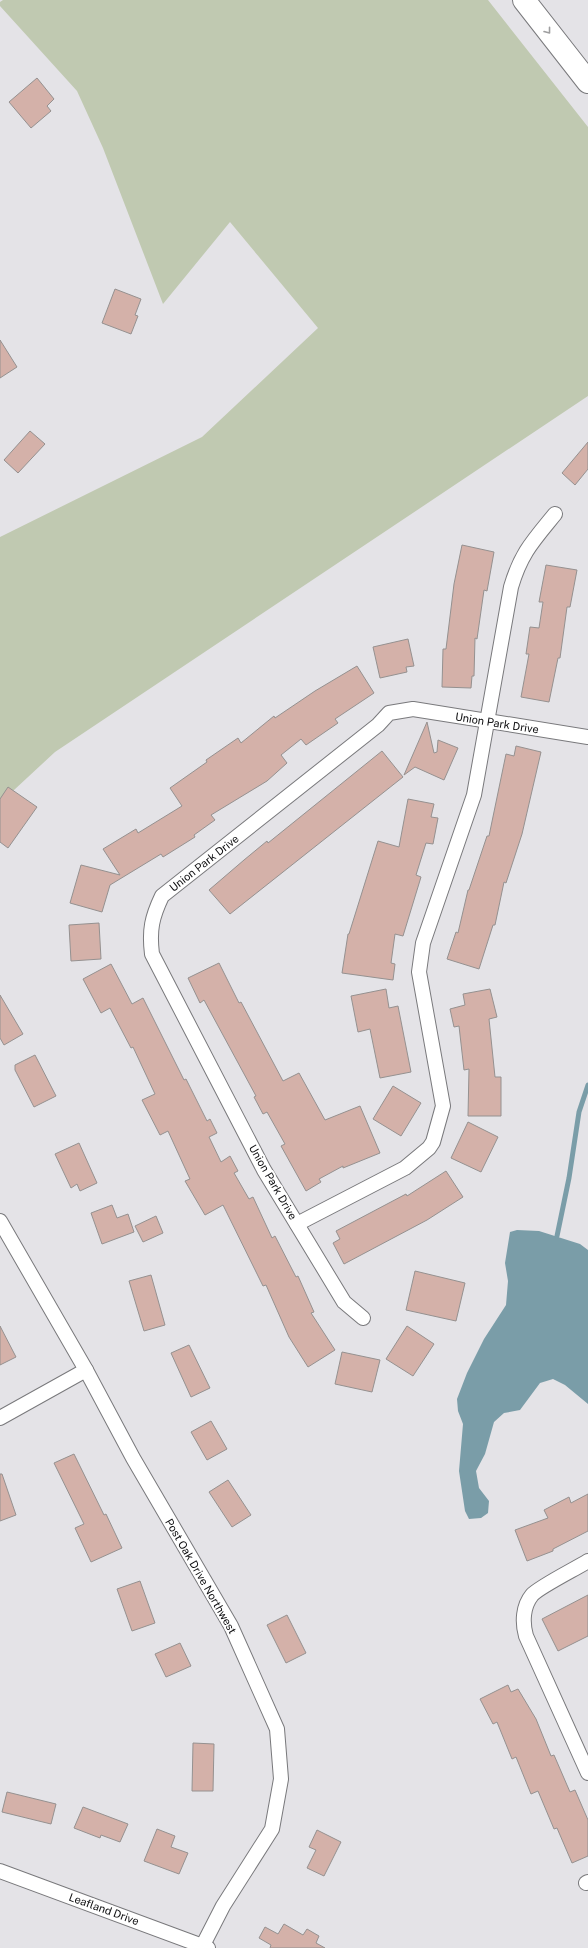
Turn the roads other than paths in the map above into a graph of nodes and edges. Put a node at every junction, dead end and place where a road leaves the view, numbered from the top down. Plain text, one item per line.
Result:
1 (524, 0) edge
2 (588, 82) edge
3 (554, 514) dead end
4 (488, 721) junction
5 (588, 737) edge
6 (0, 1221) edge
7 (297, 1224) junction
8 (363, 1318) dead end
9 (86, 1370) junction
10 (0, 1418) edge
11 (588, 1561) edge
12 (587, 1769) edge
13 (0, 1871) edge
14 (206, 1946) edge

1 -> 2 main road
3 - 4 street
4 - 5 street, Union Park Drive
4 - 7 street
4 - 7 street, Union Park Drive
6 - 9 street, Post Oak Drive Northwest
7 - 8 street, Union Park Drive
9 - 10 street
9 - 14 street, Post Oak Drive Northwest
11 - 12 street
13 - 14 street, Leafland Drive

